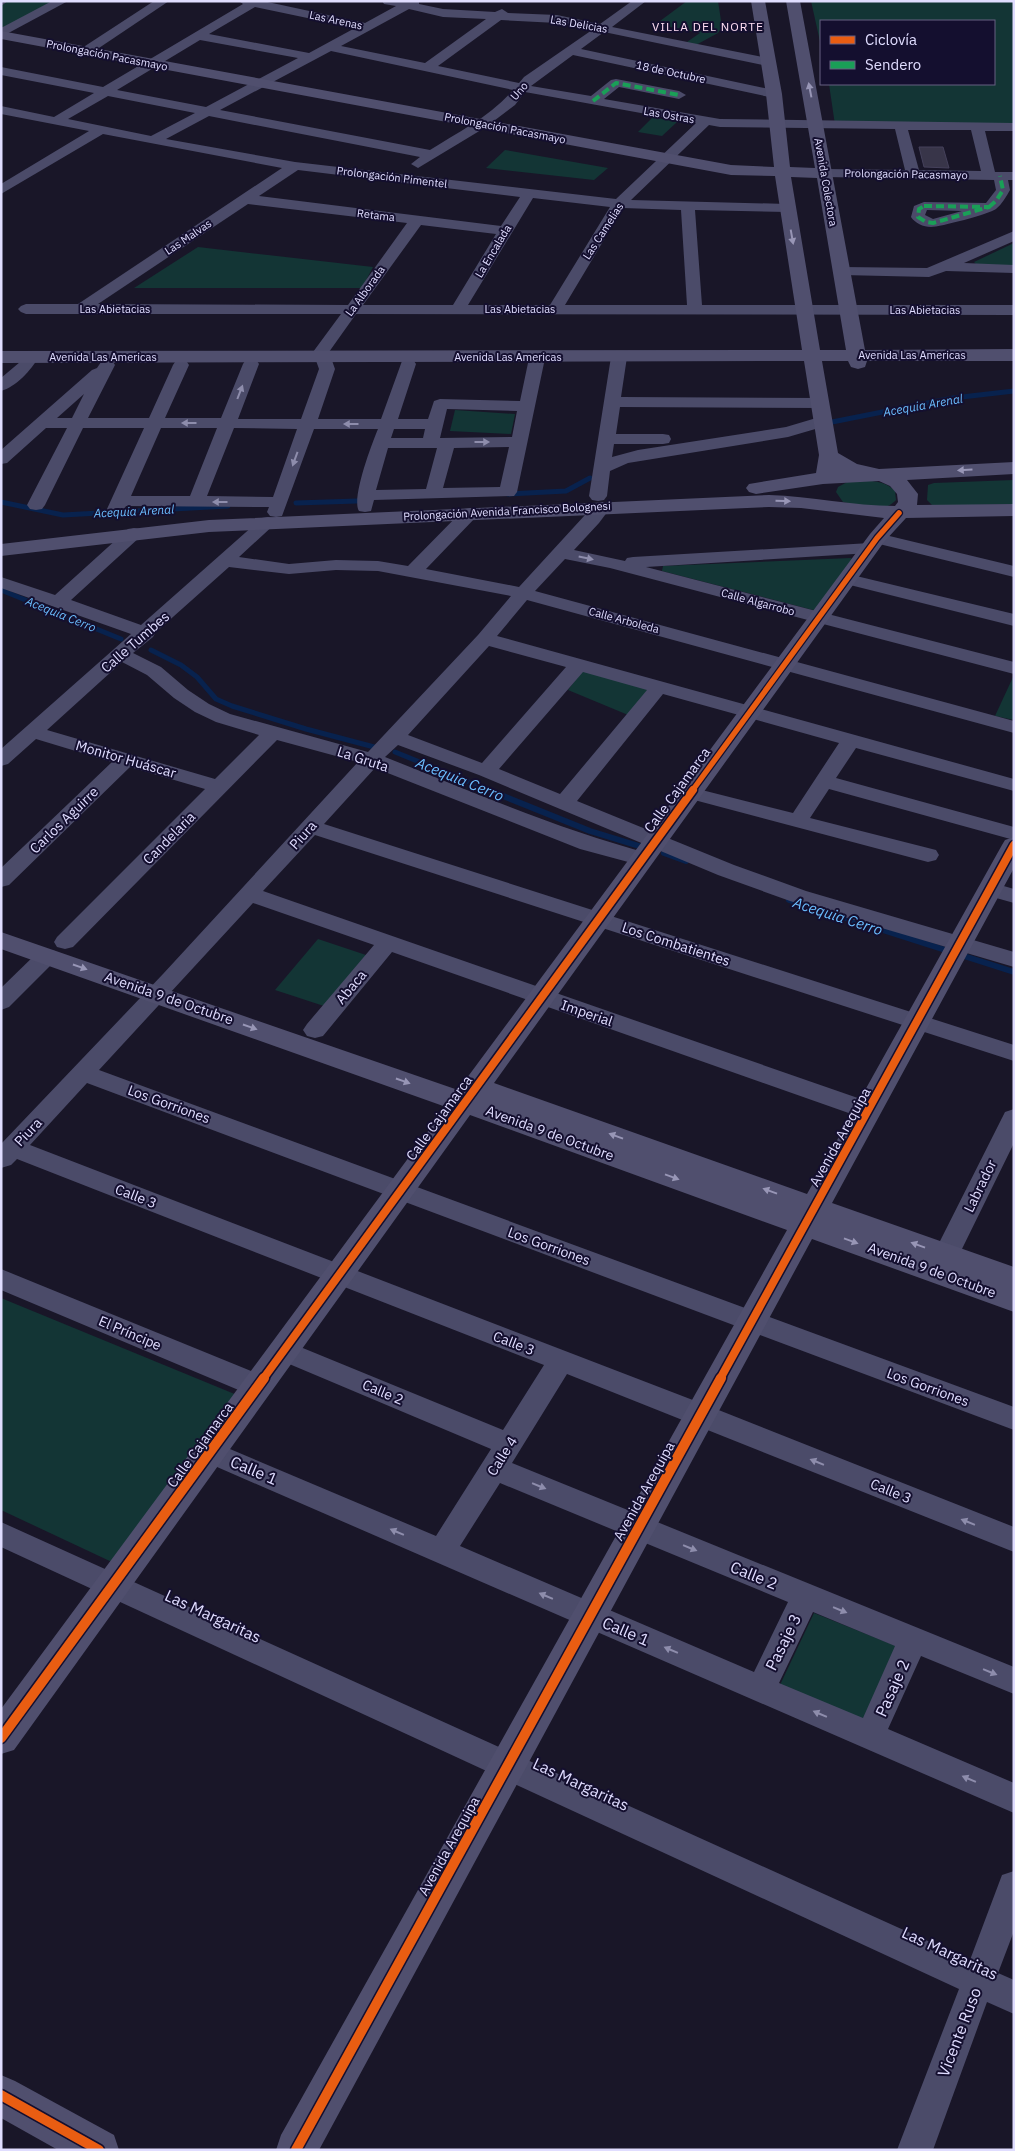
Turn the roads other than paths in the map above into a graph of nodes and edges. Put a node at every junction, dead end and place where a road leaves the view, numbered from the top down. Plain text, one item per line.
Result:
1 (62, 1) edge
2 (164, 1) edge
3 (388, 1) edge
4 (640, 1) edge
5 (758, 1) edge
6 (793, 1) edge
7 (249, 2) edge
8 (412, 4) edge
9 (511, 6) dead end
10 (498, 16) junction
11 (368, 27) junction
12 (600, 28) junction
13 (1, 34) edge
14 (197, 36) junction
15 (330, 47) junction
16 (569, 50) junction
17 (86, 51) junction
18 (312, 57) junction
19 (768, 62) junction
20 (152, 63) junction
21 (427, 68) junction
22 (1, 71) edge
23 (262, 84) junction
24 (522, 88) junction
25 (106, 91) junction
26 (774, 94) junction
27 (679, 95) dead end
28 (594, 101) junction
29 (1, 110) edge
30 (209, 111) junction
31 (56, 121) junction
32 (706, 121) junction
33 (481, 124) junction
34 (778, 125) junction
35 (816, 126) junction
36 (901, 127) junction
37 (977, 127) junction
38 (1014, 128) edge
39 (101, 130) junction
40 (153, 140) junction
41 (432, 155) junction
42 (667, 158) junction
43 (295, 166) junction
44 (782, 172) junction
45 (825, 173) junction
46 (913, 174) junction
47 (1001, 176) edge
48 (397, 178) junction
49 (1, 190) edge
50 (529, 193) junction
51 (246, 199) junction
52 (619, 204) junction
53 (688, 206) junction
54 (989, 207) dead end
55 (786, 208) junction
56 (417, 220) junction
57 (506, 231) junction
58 (1014, 235) edge
59 (942, 267) junction
60 (1014, 269) edge
61 (842, 272) junction
62 (26, 309) dead end
63 (81, 309) junction
64 (351, 309) junction
65 (458, 309) junction
66 (555, 310) junction
67 (694, 310) junction
68 (804, 310) junction
69 (848, 310) junction
70 (1014, 310) edge
71 (1014, 355) edge
72 (1, 357) edge
73 (857, 359) junction
74 (619, 360) junction
75 (813, 360) junction
76 (28, 361) junction
77 (324, 361) junction
78 (536, 363) junction
79 (1014, 363) edge
80 (251, 364) junction
81 (408, 364) junction
82 (1, 365) edge
83 (107, 365) junction
84 (180, 365) junction
85 (1, 386) edge
86 (613, 402) junction
87 (527, 406) junction
88 (822, 412) junction
89 (42, 423) junction
90 (79, 423) junction
91 (154, 423) junction
92 (228, 424) junction
93 (307, 424) junction
94 (387, 424) junction
95 (435, 424) junction
96 (607, 439) junction
97 (731, 440) junction
98 (519, 442) junction
99 (381, 443) junction
100 (430, 443) junction
101 (447, 443) junction
102 (829, 455) junction
103 (1, 460) edge
104 (602, 468) junction
105 (1014, 468) edge
106 (881, 475) junction
107 (823, 478) junction
108 (433, 493) junction
109 (366, 501) junction
110 (600, 501) junction
111 (196, 502) junction
112 (36, 505) dead end
113 (834, 507) junction
114 (1014, 510) edge
115 (274, 512) junction
116 (899, 513) junction
117 (470, 514) junction
118 (134, 533) junction
119 (1, 536) edge
120 (874, 543) junction
121 (1, 550) edge
122 (561, 553) junction
123 (227, 561) junction
124 (611, 563) junction
125 (413, 572) junction
126 (1014, 572) edge
127 (848, 579) junction
128 (1, 582) edge
129 (523, 593) junction
130 (58, 602) junction
131 (818, 618) junction
132 (1014, 620) edge
133 (146, 633) junction
134 (485, 639) junction
135 (121, 654) junction
136 (785, 663) junction
137 (579, 664) junction
138 (1014, 668) edge
139 (659, 687) junction
140 (749, 712) junction
141 (1014, 727) edge
142 (33, 732) junction
143 (273, 733) junction
144 (850, 740) junction
145 (380, 751) junction
146 (1, 760) edge
147 (126, 760) junction
148 (486, 771) junction
149 (824, 781) junction
150 (1014, 785) edge
151 (220, 787) junction
152 (690, 793) junction
153 (563, 804) junction
154 (798, 821) junction
155 (310, 826) junction
156 (1014, 834) edge
157 (1014, 844) edge
158 (650, 850) junction
159 (928, 855) dead end
160 (1, 880) edge
161 (990, 889) junction
162 (248, 894) junction
163 (1014, 896) edge
164 (1, 919) edge
165 (599, 919) junction
166 (1, 940) edge
167 (387, 944) junction
168 (56, 949) junction
169 (955, 953) junction
170 (1014, 960) edge
171 (164, 987) junction
172 (542, 997) junction
173 (1, 1002) edge
174 (917, 1022) junction
175 (315, 1030) junction
176 (1014, 1053) edge
177 (83, 1073) junction
178 (471, 1095) junction
179 (869, 1110) junction
180 (1014, 1118) edge
181 (7, 1154) edge
182 (401, 1191) junction
183 (811, 1216) junction
184 (946, 1255) junction
185 (339, 1275) junction
186 (1, 1279) edge
187 (1014, 1279) edge
188 (1014, 1300) edge
189 (752, 1322) junction
190 (284, 1351) junction
191 (561, 1361) junction
192 (258, 1386) junction
193 (701, 1415) junction
194 (1014, 1419) edge
195 (211, 1452) junction
196 (502, 1456) junction
197 (639, 1527) junction
198 (1, 1534) edge
199 (1014, 1540) edge
200 (442, 1551) junction
201 (113, 1585) junction
202 (806, 1596) junction
203 (591, 1615) junction
204 (913, 1640) junction
205 (1014, 1681) edge
206 (761, 1689) junction
207 (870, 1736) junction
208 (1, 1738) edge
209 (508, 1765) junction
210 (1014, 1798) edge
211 (1014, 1886) edge
212 (978, 1981) junction
213 (1014, 1997) edge
214 (1, 2095) edge
215 (99, 2150) edge
216 (296, 2150) edge
217 (914, 2150) edge

1 - 13 street
2 - 17 street
3 - 8 street, Las Delicias
4 - 12 street, Uno
5 - 19 street
35 -> 6 street, Avenida Colectora
7 - 11 street, Las Arenas
7 - 14 street
8 - 10 street, Las Delicias
8 - 11 street
9 - 10 street
10 - 12 street, Las Delicias
10 - 21 street
11 - 15 street
12 - 16 street, Uno
12 - 19 street, Las Delicias
13 - 17 street, Prolongación Pacasmayo
14 - 18 street
14 - 20 street
15 - 18 street
15 - 21 street, Las Ostras
16 - 24 street, Uno
16 - 26 street, 18 de Octubre
17 - 20 street, Prolongación Pacasmayo
18 - 23 street
19 - 26 street
20 - 23 street, Prolongación Pacasmayo
20 - 25 street
21 - 24 street, Las Ostras
22 - 25 street
23 - 30 street
23 - 33 street, Prolongación Pacasmayo
24 - 28 street, Las Ostras
24 - 33 street, Uno
25 - 30 street
25 - 31 street
26 - 34 street
27 - 28 street
28 - 32 street, Las Ostras
29 - 31 street, Prolongación Pimentel
30 - 40 street
30 - 41 street
31 - 39 street, Prolongación Pimentel
32 - 34 street, Las Ostras
32 - 42 street, Las Camelias
33 - 41 street, Uno
33 - 42 street, Prolongación Pacasmayo
34 - 35 street, Las Ostras
34 - 44 street
35 - 36 street, Las Ostras
35 - 45 street, Avenida Colectora
36 - 37 street, Las Ostras
36 - 46 street
37 - 38 street, Las Ostras
37 - 47 street
39 - 40 street, Prolongación Pimentel
39 - 49 street
40 - 43 street, Prolongación Pimentel
41 - 48 street, Uno
42 - 44 street, Prolongación Pacasmayo
42 - 52 street, Las Camelias
43 - 48 street, Prolongación Pimentel
43 - 51 street, Las Malvas
44 - 45 street, Prolongación Pacasmayo
44 - 55 street
45 - 46 street, Prolongación Pacasmayo
45 - 61 street, Avenida Colectora
46 - 47 street, Prolongación Pacasmayo
47 - 54 street
48 - 50 street, Prolongación Pimentel
50 - 52 street, Prolongación Pimentel
50 - 57 street, La Encalada
51 - 56 street, Retama
51 - 63 street, Las Malvas
52 - 53 street, Prolongación Pimentel
52 - 66 street, Las Camelias
53 - 55 street, Prolongación Pimentel
53 - 67 street
55 -> 68 street
56 - 57 street, Retama
56 - 64 street, La Alborada
57 - 65 street, La Encalada
58 - 59 street
59 - 60 street
59 - 61 street
61 - 69 street, Avenida Colectora
62 - 63 street, Las Abietacias
63 - 64 street, Las Abietacias
64 - 65 street, Las Abietacias
64 - 77 street, La Alborada
65 - 66 street, Las Abietacias
66 - 67 street, Las Abietacias
67 - 68 street, Las Abietacias
68 - 69 street, Las Abietacias
68 - 75 street
69 - 70 street, Las Abietacias
69 - 73 street, Avenida Colectora
71 - 73 street, Avenida Las Americas
72 - 76 street, Avenida Las Americas
73 - 75 street, Avenida Las Americas
73 - 79 street, Avenida Las Americas
74 - 75 street, Avenida Las Americas
74 - 77 street, Avenida Las Americas
74 - 78 street, Avenida Las Americas
74 - 86 street
75 - 88 street
76 - 77 street, Avenida Las Americas
76 - 82 street, Avenida Las Americas
76 - 83 street, Avenida Las Americas
76 - 85 street
77 - 80 street, Avenida Las Americas
77 - 81 street, Avenida Las Americas
77 - 93 street, La Alborada
78 - 81 street, Avenida Las Americas
78 - 87 street
80 - 84 street, Avenida Las Americas
92 -> 80 street
81 - 94 street
83 - 84 street, Avenida Las Americas
83 - 89 street
83 - 90 street
84 - 91 street
86 - 88 street
86 - 96 street
87 - 95 street
87 - 98 street
88 - 97 street
88 - 102 street
89 - 90 street
89 - 103 street
90 - 91 street
90 - 112 street
92 -> 91 street
91 - 111 street
92 - 93 street
92 - 111 street
94 -> 93 street
93 -> 115 street
94 - 95 street
94 - 99 street
95 - 100 street
96 - 97 street
96 - 104 street
97 - 104 street
101 -> 98 street
98 - 108 street
99 - 100 street
99 - 109 street
100 - 101 street
101 - 108 street
102 - 106 street
102 - 107 street
104 - 110 street
105 -> 106 street, Prolongación Avenida Francisco Bolognesi
106 - 107 street, Prolongación Avenida Francisco Bolognesi
106 - 116 street, Calle Cajamarca
107 - 110 street, Prolongación Avenida Francisco Bolognesi
107 - 113 street
108 - 109 street
109 - 110 street, Prolongación Avenida Francisco Bolognesi
109 - 115 street, Prolongación Avenida Francisco Bolognesi
110 -> 113 street, Prolongación Avenida Francisco Bolognesi
110 - 117 street, Prolongación Avenida Francisco Bolognesi
110 - 122 street, Piura
115 -> 111 street
113 - 116 street, Prolongación Avenida Francisco Bolognesi
113 - 120 street
114 - 116 street, Prolongación Avenida Francisco Bolognesi
115 - 117 street, Prolongación Avenida Francisco Bolognesi
115 - 118 street, Prolongación Avenida Francisco Bolognesi
115 - 119 street, Prolongación Avenida Francisco Bolognesi
115 - 123 street, Calle Tumbes
116 - 120 street, Calle Cajamarca
117 - 125 street
118 - 121 street, Prolongación Avenida Francisco Bolognesi
118 - 130 street
120 - 124 street
120 - 126 street
120 - 127 street, Calle Cajamarca
122 -> 124 street, Calle Algarrobo
122 - 129 street, Piura
123 - 125 street, Calle Arboleda
123 - 133 street, Calle Tumbes
124 - 131 street, Calle Algarrobo
125 - 129 street, Calle Arboleda
127 - 131 street, Calle Cajamarca
127 - 132 street
128 - 130 street
129 - 134 street, Piura
129 - 136 street, Calle Arboleda
130 - 133 street
131 - 136 street, Calle Cajamarca
131 - 138 street, Calle Algarrobo
133 - 135 street, Calle Tumbes
134 - 137 street
134 - 145 street, Piura
135 - 142 street, Calle Tumbes
135 - 143 street, La Gruta
136 - 140 street, Calle Cajamarca
136 - 141 street, Calle Arboleda
137 - 139 street
137 - 148 street
139 - 140 street
139 - 153 street
140 - 144 street
140 - 152 street, Calle Cajamarca
142 - 146 street, Calle Tumbes
142 - 147 street, Monitor Huáscar
143 - 145 street, La Gruta
143 - 151 street, Candelaria
144 - 149 street
144 - 150 street
145 - 148 street
145 - 155 street, Piura
145 - 158 street, La Gruta
147 - 151 street, Monitor Huáscar
147 - 160 street, Carlos Aguirre
148 - 153 street
149 - 154 street
149 - 156 street
151 - 168 street, Candelaria
152 - 154 street
152 - 158 street, Calle Cajamarca
153 - 158 street
154 - 159 street
155 - 162 street, Piura
155 - 165 street, Los Combatientes
157 - 161 street, Avenida Arequipa
158 - 165 street, Calle Cajamarca
158 - 169 street
161 - 163 street
161 - 169 street, Avenida Arequipa
162 - 167 street, Imperial
162 - 171 street, Piura
164 - 168 street, Avenida 9 de Octubre
165 - 172 street, Calle Cajamarca
165 - 174 street, Los Combatientes
166 - 168 street, Avenida 9 de Octubre
167 - 172 street, Imperial
167 - 175 street, Abaca
168 - 171 street, Avenida 9 de Octubre
168 - 173 street, Candelaria
169 - 170 street
169 - 174 street, Avenida Arequipa
171 - 175 street, Avenida 9 de Octubre
171 - 177 street, Piura
171 -> 178 street, Avenida 9 de Octubre
172 - 178 street, Calle Cajamarca
172 - 179 street, Imperial
174 - 176 street, Los Combatientes
174 - 179 street, Avenida Arequipa
175 - 178 street, Avenida 9 de Octubre
177 - 181 street, Piura
177 - 182 street, Los Gorriones
178 - 182 street, Calle Cajamarca
178 - 183 street, Avenida 9 de Octubre
179 - 183 street, Avenida Arequipa
180 - 184 street, Labrador
181 - 185 street, Calle 3
182 - 185 street, Calle Cajamarca
182 - 189 street, Los Gorriones
184 -> 183 street, Avenida 9 de Octubre
183 -> 188 street, Avenida 9 de Octubre
183 - 189 street, Avenida Arequipa
184 - 187 street, Avenida 9 de Octubre
185 - 190 street, Calle Cajamarca
185 - 191 street, Calle 3
186 - 192 street, El Príncipe
189 - 193 street, Avenida Arequipa
189 - 194 street, Los Gorriones
190 - 192 street, Calle Cajamarca
190 - 196 street, Calle 2
191 - 193 street, Calle 3
191 - 196 street, Calle 4
192 - 195 street, Calle Cajamarca
193 - 197 street, Avenida Arequipa
199 -> 193 street, Calle 3
200 -> 195 street, Calle 1
195 - 201 street, Calle Cajamarca
196 -> 197 street, Calle 2
196 - 200 street, Calle 4
197 -> 202 street, Calle 2
197 - 203 street, Avenida Arequipa
198 - 201 street, Las Margaritas
203 -> 200 street, Calle 1
201 - 208 street, Calle Cajamarca
201 - 209 street, Las Margaritas
202 -> 204 street, Calle 2
202 - 206 street, Pasaje 3
206 -> 203 street, Calle 1
203 - 209 street, Avenida Arequipa
204 -> 205 street, Calle 2
204 - 207 street, Pasaje 2
207 -> 206 street, Calle 1
210 -> 207 street, Calle 1
209 - 212 street, Las Margaritas
209 - 216 street, Avenida Arequipa
211 - 212 street, Vicente Ruso
212 - 213 street, Las Margaritas
212 - 217 street, Vicente Ruso
214 - 215 street

